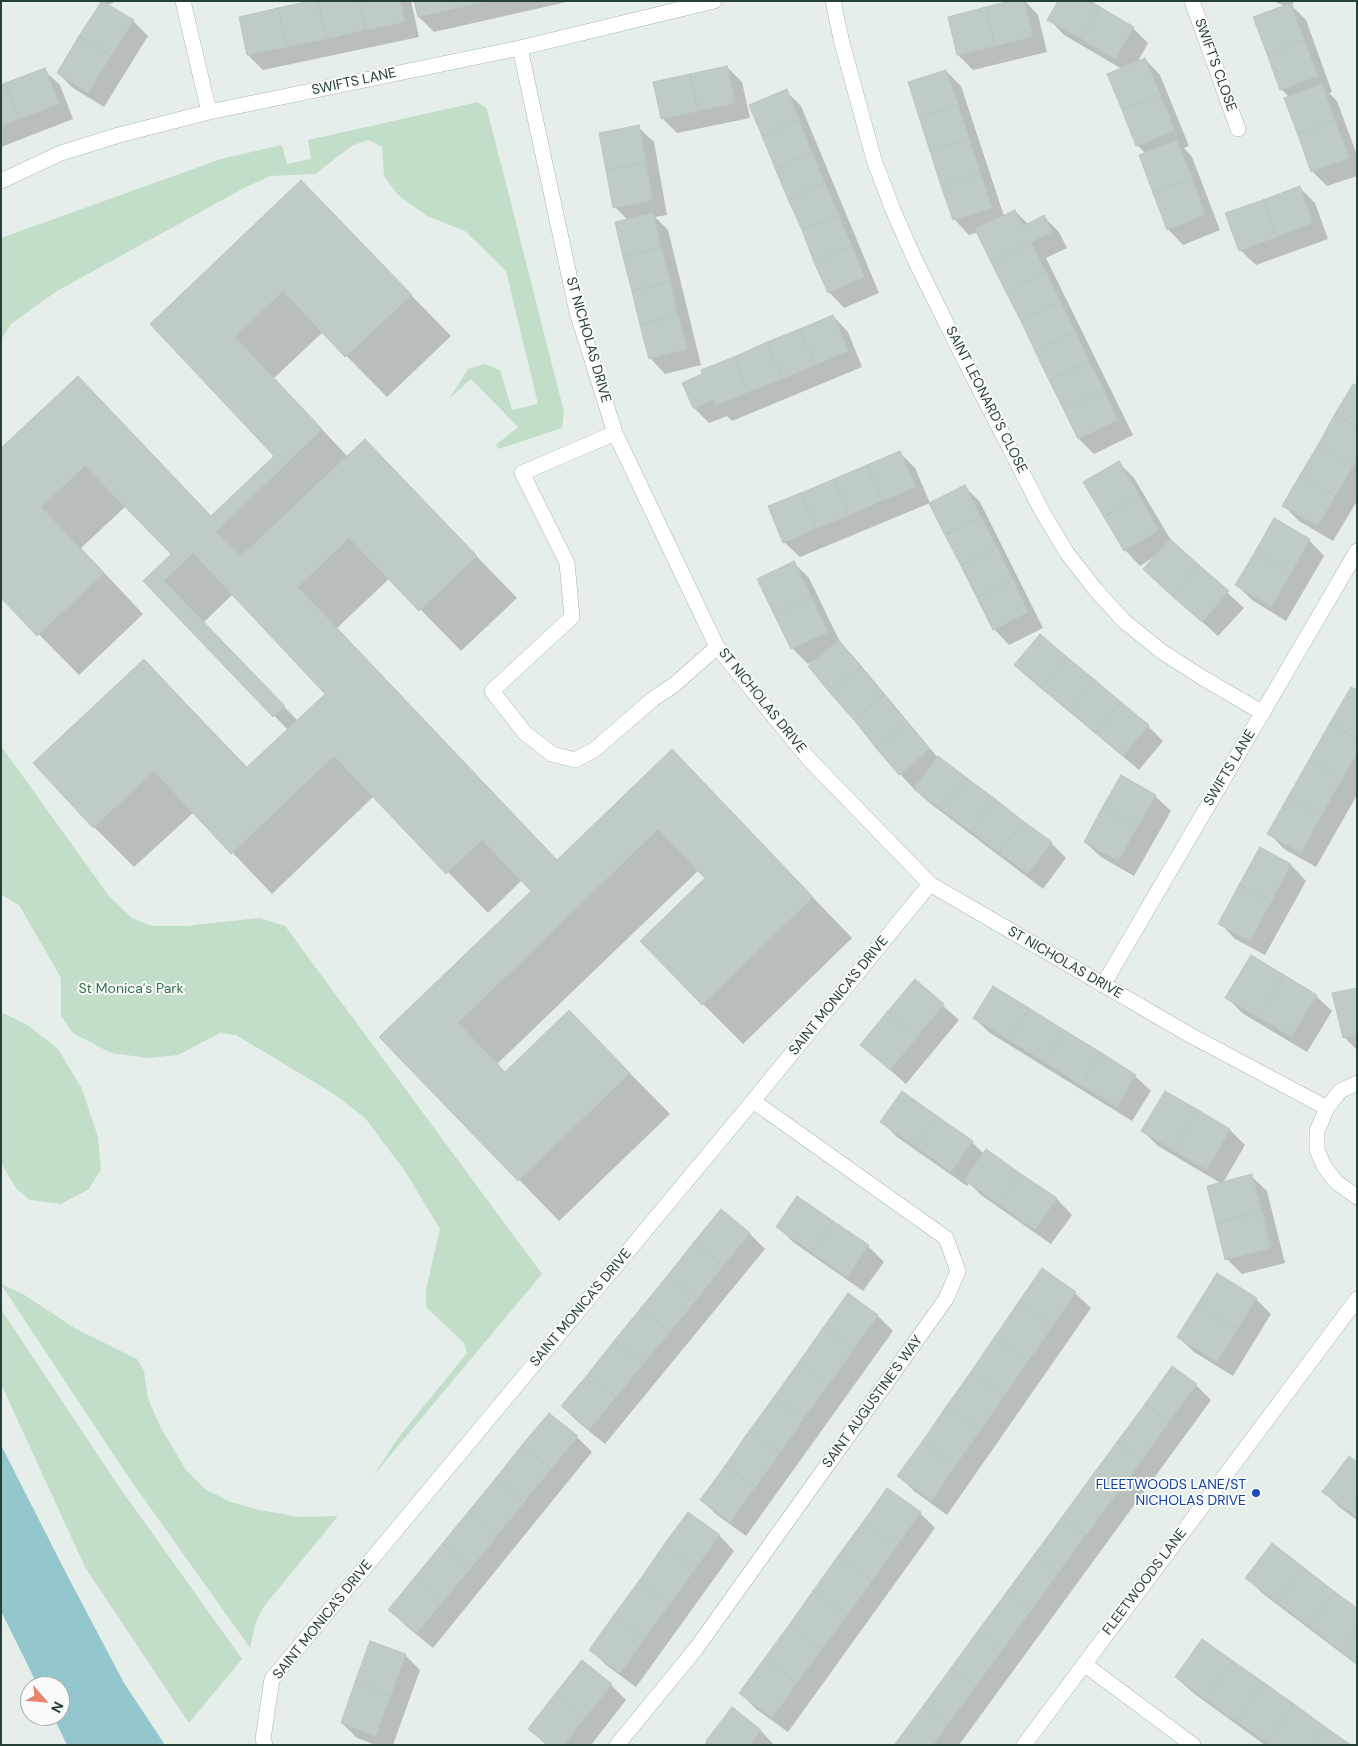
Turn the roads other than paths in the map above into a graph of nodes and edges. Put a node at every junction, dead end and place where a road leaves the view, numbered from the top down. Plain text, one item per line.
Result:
1 (183, 1) edge
2 (714, 1) edge
3 (833, 1) edge
4 (1192, 1) edge
5 (673, 6) edge
6 (520, 48) junction
7 (209, 112) junction
8 (1238, 129) dead end
9 (1, 181) edge
10 (615, 433) junction
11 (1357, 551) edge
12 (717, 647) junction
13 (1263, 713) junction
14 (930, 884) junction
15 (1103, 985) junction
16 (1357, 1082) edge
17 (753, 1101) junction
18 (1327, 1108) junction
19 (1357, 1198) edge
20 (1357, 1299) edge
21 (1084, 1664) junction
22 (265, 1745) edge
23 (617, 1745) edge
24 (1024, 1745) edge
25 (1193, 1745) edge

1 - 7 street
2 - 5 street, SWIFTS LANE
3 - 13 street, SAINT LEONARD'S CLOSE
4 - 8 street, SWIFT'S CLOSE
5 - 6 street, SWIFTS LANE
6 - 7 street, SWIFTS LANE
6 - 10 street, ST NICHOLAS DRIVE
7 - 9 street, SWIFTS LANE
10 - 12 street, ST NICHOLAS DRIVE
10 - 12 street
11 - 13 street, SWIFTS LANE
12 - 14 street, ST NICHOLAS DRIVE
13 - 15 street, SWIFTS LANE
14 - 15 street, ST NICHOLAS DRIVE
14 - 17 street, SAINT MONICA'S DRIVE
15 - 18 street, ST NICHOLAS DRIVE
16 - 18 street
17 - 22 street, SAINT MONICA'S DRIVE
17 - 23 street, SAINT AUGUSTINE'S WAY
18 - 19 street
20 - 21 street, FLEETWOODS LANE
21 - 24 street, FLEETWOODS LANE
21 - 25 street

